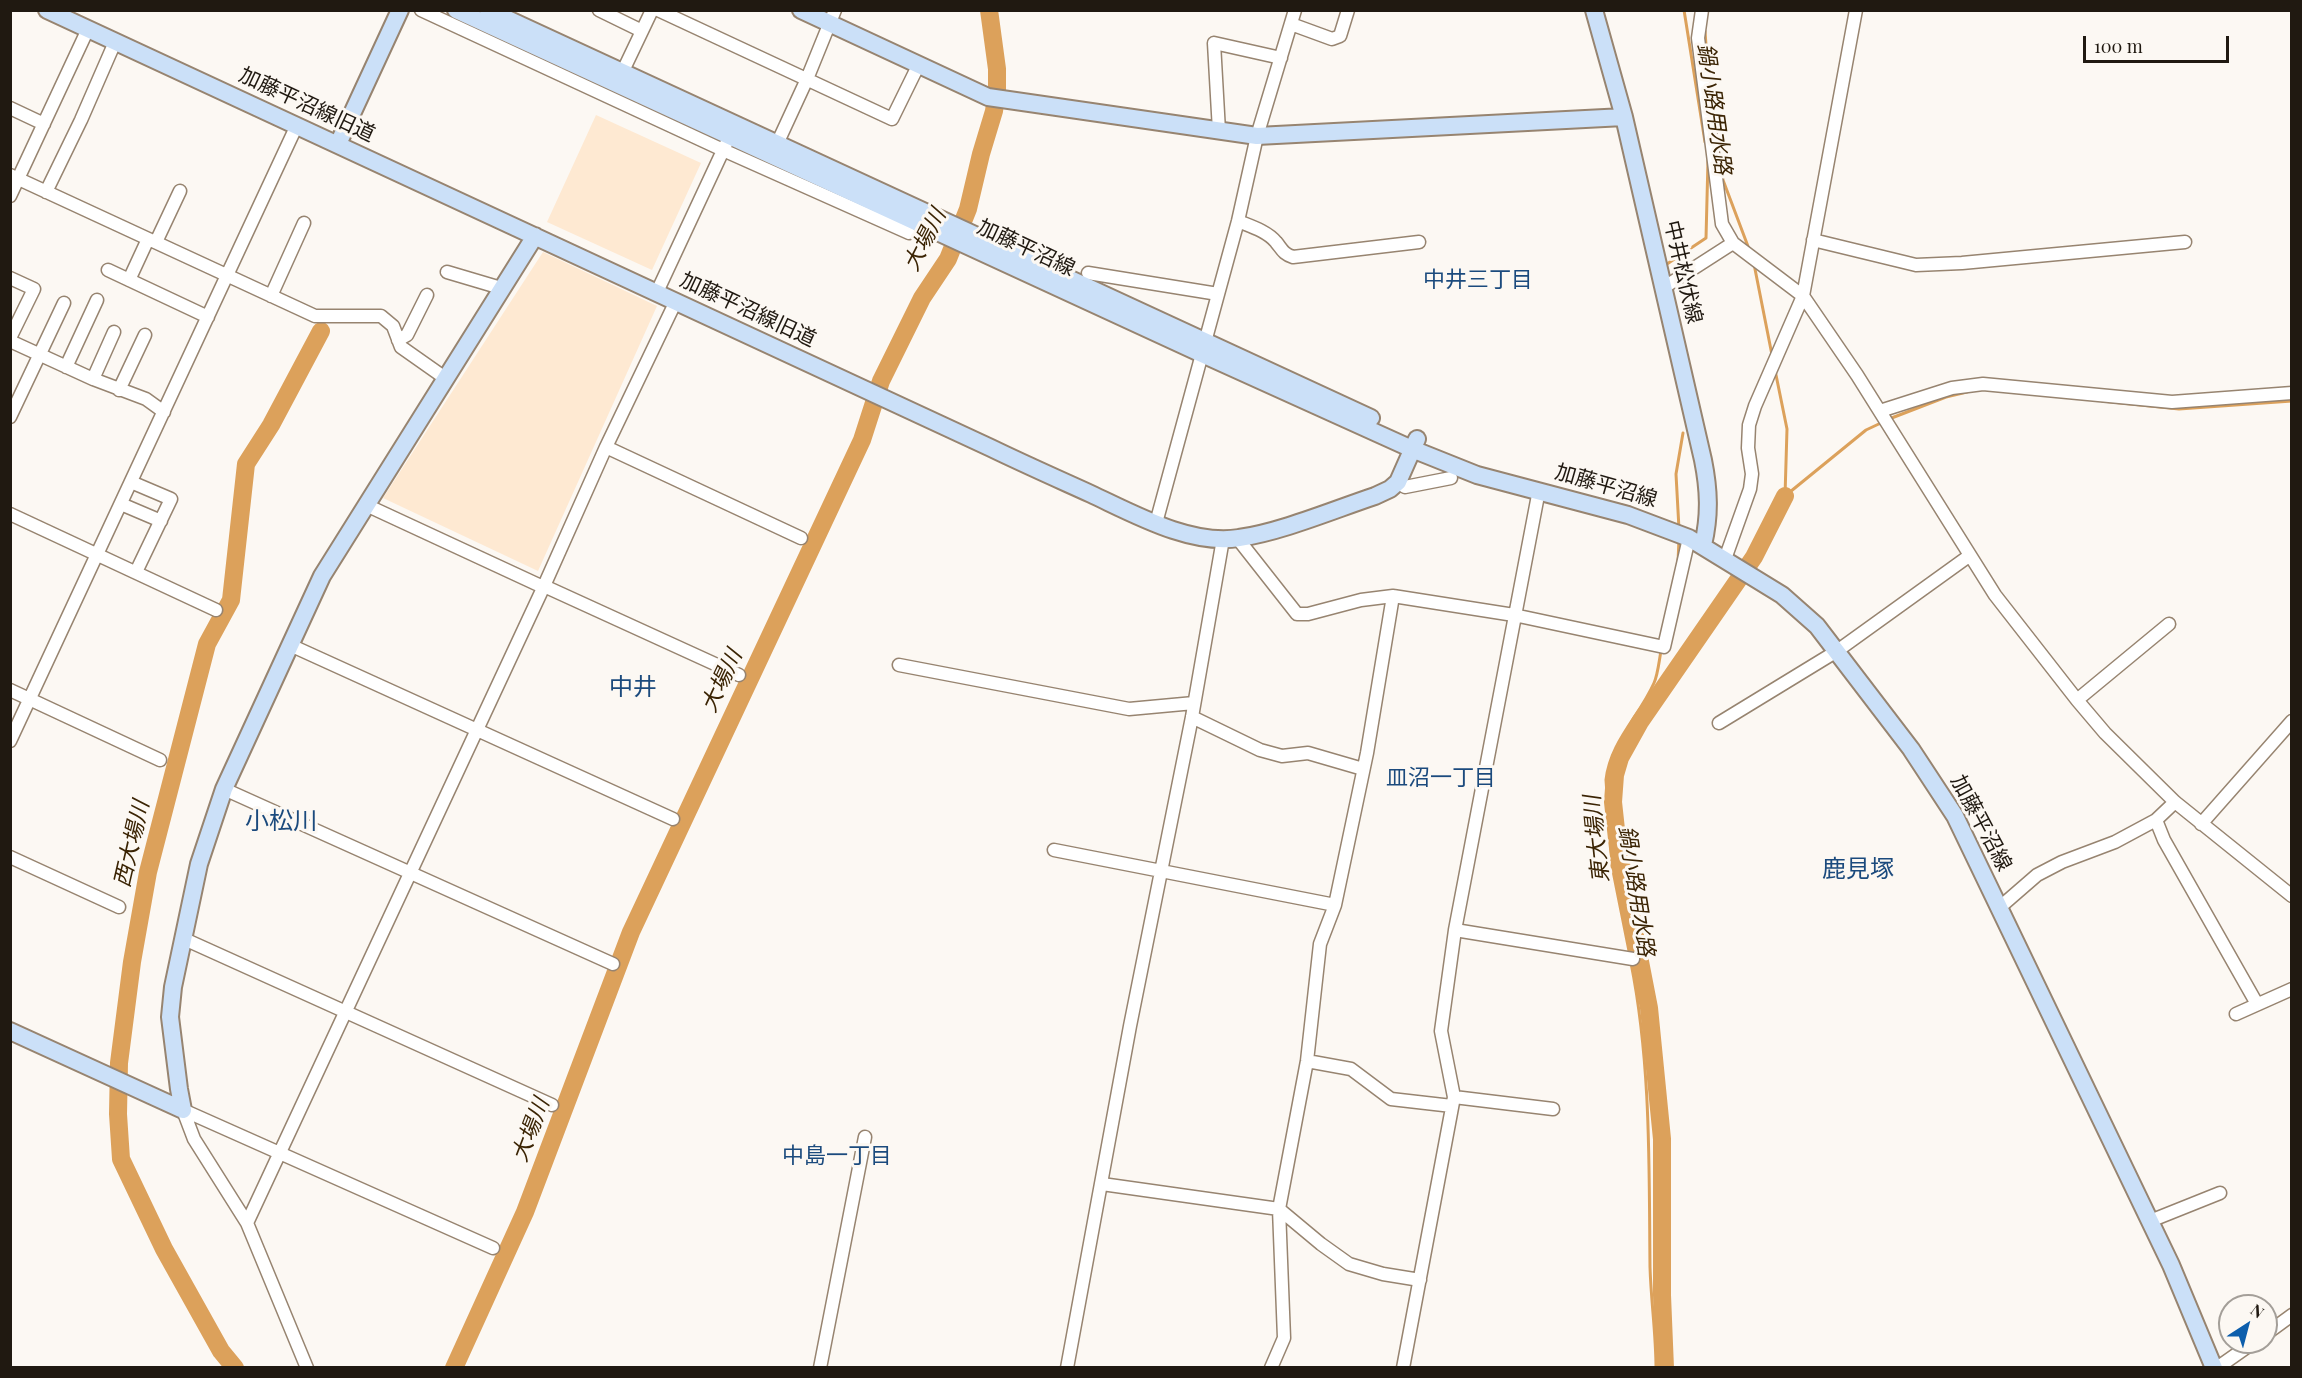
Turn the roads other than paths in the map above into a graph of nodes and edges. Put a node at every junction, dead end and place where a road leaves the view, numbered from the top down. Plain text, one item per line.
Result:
1 (47, 10) edge
2 (400, 10) edge
3 (421, 10) edge
4 (456, 10) edge
5 (488, 10) edge
6 (599, 10) edge
7 (652, 10) edge
8 (658, 10) edge
9 (801, 10) edge
10 (1294, 10) edge
11 (1348, 10) edge
12 (1594, 10) edge
13 (1702, 10) edge
14 (1856, 10) edge
15 (833, 17) edge
16 (1291, 24) junction
17 (88, 29) junction
18 (642, 31) junction
19 (115, 42) junction
20 (1281, 58) junction
21 (542, 59) junction
22 (918, 66) junction
23 (622, 73) junction
24 (807, 80) junction
25 (10, 108) edge
26 (1624, 117) junction
27 (44, 124) junction
28 (297, 125) junction
29 (1219, 131) junction
30 (1257, 136) junction
31 (338, 144) junction
32 (726, 144) junction
33 (777, 144) junction
34 (15, 177) edge
35 (180, 191) dead end
36 (46, 192) junction
37 (10, 196) edge
38 (1238, 221) junction
39 (304, 223) dead end
40 (945, 229) junction
41 (909, 233) dead end
42 (535, 236) junction
43 (1813, 240) junction
44 (152, 241) junction
45 (1419, 242) dead end
46 (2185, 242) dead end
47 (1733, 243) junction
48 (108, 270) dead end
49 (447, 272) dead end
50 (1088, 273) dead end
51 (227, 276) junction
52 (10, 278) edge
53 (129, 280) junction
54 (501, 288) junction
55 (1663, 288) junction
56 (657, 292) junction
57 (1218, 294) junction
58 (427, 295) dead end
59 (271, 296) junction
60 (1803, 296) junction
61 (98, 300) dead end
62 (676, 302) junction
63 (64, 303) dead end
64 (208, 317) junction
65 (114, 332) dead end
66 (145, 335) dead end
67 (398, 340) junction
68 (11, 343) edge
69 (1204, 348) junction
70 (39, 355) junction
71 (66, 367) junction
72 (445, 378) junction
73 (93, 379) junction
74 (119, 390) junction
75 (2292, 393) edge
76 (1880, 411) junction
77 (164, 412) junction
78 (10, 417) edge
79 (1415, 444) junction
80 (606, 447) junction
81 (1451, 478) dead end
82 (1398, 482) junction
83 (131, 483) junction
84 (1539, 490) junction
85 (122, 504) junction
86 (366, 506) junction
87 (10, 514) edge
88 (161, 521) junction
89 (1156, 523) junction
90 (801, 538) dead end
91 (1230, 539) junction
92 (1696, 541) junction
93 (98, 554) junction
94 (1969, 556) junction
95 (1725, 559) junction
96 (136, 572) junction
97 (544, 587) junction
98 (1393, 596) junction
99 (216, 610) dead end
100 (1515, 615) junction
101 (2169, 624) dead end
102 (290, 645) junction
103 (1837, 651) junction
104 (899, 665) dead end
105 (739, 675) dead end
106 (10, 690) edge
107 (30, 699) junction
108 (2077, 700) junction
109 (1194, 703) junction
110 (1192, 717) junction
111 (2292, 721) edge
112 (1719, 723) dead end
113 (477, 731) junction
114 (10, 741) edge
115 (160, 760) dead end
116 (1363, 769) junction
117 (224, 789) junction
118 (2175, 802) junction
119 (673, 819) dead end
120 (2156, 820) junction
121 (2201, 824) junction
122 (1054, 850) dead end
123 (10, 857) edge
124 (1162, 873) junction
125 (411, 874) junction
126 (2292, 896) edge
127 (1335, 905) junction
128 (119, 907) dead end
129 (2000, 908) junction
130 (1455, 930) junction
131 (182, 938) junction
132 (1633, 959) dead end
133 (613, 964) dead end
134 (2292, 989) edge
135 (2257, 1004) junction
136 (345, 1012) junction
137 (2236, 1014) dead end
138 (10, 1031) edge
139 (1307, 1061) junction
140 (1453, 1101) junction
141 (552, 1106) dead end
142 (1553, 1109) dead end
143 (183, 1110) junction
144 (865, 1137) dead end
145 (280, 1153) junction
146 (1102, 1184) junction
147 (2220, 1193) dead end
148 (1279, 1209) junction
149 (2150, 1221) junction
150 (247, 1223) junction
151 (493, 1248) dead end
152 (1420, 1280) junction
153 (2292, 1315) edge
154 (2278, 1325) edge
155 (2236, 1354) edge
156 (307, 1368) edge
157 (820, 1368) edge
158 (1067, 1368) edge
159 (1271, 1368) edge
160 (1403, 1368) edge
161 (2215, 1368) edge

1 - 17 street, 加藤平沼線旧道
2 - 31 street
3 - 21 street
4 - 21 street, 加藤平沼線
5 - 23 street, 加藤平沼線
6 - 18 street
7 - 18 street
8 - 24 street
9 - 15 street
10 - 16 street
11 - 16 street
12 - 26 street, 中井松伏線
13 - 47 street
14 - 43 street
15 - 22 street
15 - 24 street
16 - 20 street
17 - 19 street, 加藤平沼線旧道
17 - 27 street
18 - 23 street
19 - 28 street, 加藤平沼線旧道
19 - 36 street
20 - 29 street
20 - 30 street
21 - 32 street, 加藤平沼線
22 - 24 street
22 - 29 street
23 - 33 street, 加藤平沼線
24 - 33 street
25 - 27 street
26 - 30 street
26 - 55 street, 中井松伏線
27 - 34 street
28 - 31 street, 加藤平沼線旧道
28 - 51 street
29 - 30 street
30 - 38 street
31 - 42 street, 加藤平沼線旧道
32 - 40 street, 加藤平沼線
32 - 41 street
32 - 56 street
33 - 40 street, 加藤平沼線
34 - 36 street
34 - 37 street
35 - 44 street
36 - 44 street
38 - 45 street
38 - 57 street
39 - 59 street
40 - 69 street, 加藤平沼線
42 - 54 street
42 - 56 street, 加藤平沼線旧道
43 - 46 street
43 - 60 street
44 - 51 street
44 - 53 street
47 - 55 street
47 - 60 street
48 - 53 street
49 - 54 street
50 - 57 street
51 - 59 street
51 - 64 street
52 - 68 street
53 - 64 street
54 - 72 street
55 - 92 street, 中井松伏線
56 - 62 street, 加藤平沼線旧道
57 - 69 street
58 - 67 street
59 - 67 street
60 - 76 street
60 - 95 street
61 - 71 street
62 - 80 street
62 - 89 street, 加藤平沼線旧道
63 - 70 street
64 - 77 street
65 - 73 street
66 - 74 street
67 - 72 street
68 - 70 street
69 - 79 street, 加藤平沼線
69 - 89 street
70 - 71 street
70 - 78 street
71 - 73 street
72 - 86 street
73 - 74 street
74 - 77 street
75 - 76 street
76 - 94 street
77 - 83 street
79 - 82 street
79 - 84 street, 加藤平沼線
80 - 90 street
80 - 97 street
81 - 82 street
82 - 91 street, 加藤平沼線旧道
83 - 85 street
83 - 88 street
84 - 92 street, 加藤平沼線
84 - 100 street
85 - 88 street
85 - 93 street
86 - 97 street
86 - 102 street
87 - 93 street
88 - 96 street
89 - 91 street, 加藤平沼線旧道
91 - 98 street
91 - 109 street
92 - 95 street, 加藤平沼線
92 - 100 street
93 - 96 street
93 - 107 street
94 - 103 street
94 - 108 street
95 - 103 street, 加藤平沼線
96 - 99 street
97 - 105 street
97 - 113 street
98 - 100 street
98 - 116 street
100 - 130 street
101 - 108 street
102 - 113 street
102 - 117 street
103 - 112 street
103 - 129 street, 加藤平沼線
104 - 109 street
106 - 107 street
107 - 114 street
107 - 115 street
108 - 118 street
109 - 110 street
110 - 116 street
110 - 124 street
111 - 121 street
113 - 119 street
113 - 125 street
116 - 127 street
117 - 125 street
117 - 131 street
118 - 120 street
118 - 121 street
120 - 129 street
120 - 135 street
121 - 126 street
122 - 124 street
123 - 128 street
124 - 127 street
124 - 146 street
125 - 133 street
125 - 136 street
127 - 139 street
129 - 149 street, 加藤平沼線
130 - 132 street
130 - 140 street
131 - 136 street
131 - 143 street
134 - 135 street
135 - 137 street
136 - 141 street
136 - 145 street
138 - 143 street
139 - 140 street
139 - 148 street
140 - 142 street
140 - 152 street
143 - 145 street
143 - 150 street
144 - 157 street
145 - 150 street
145 - 151 street
146 - 148 street
146 - 158 street
147 - 149 street
148 - 152 street
148 - 159 street
149 - 161 street, 加藤平沼線
150 - 156 street
152 - 160 street
153 - 154 street
155 - 161 street

